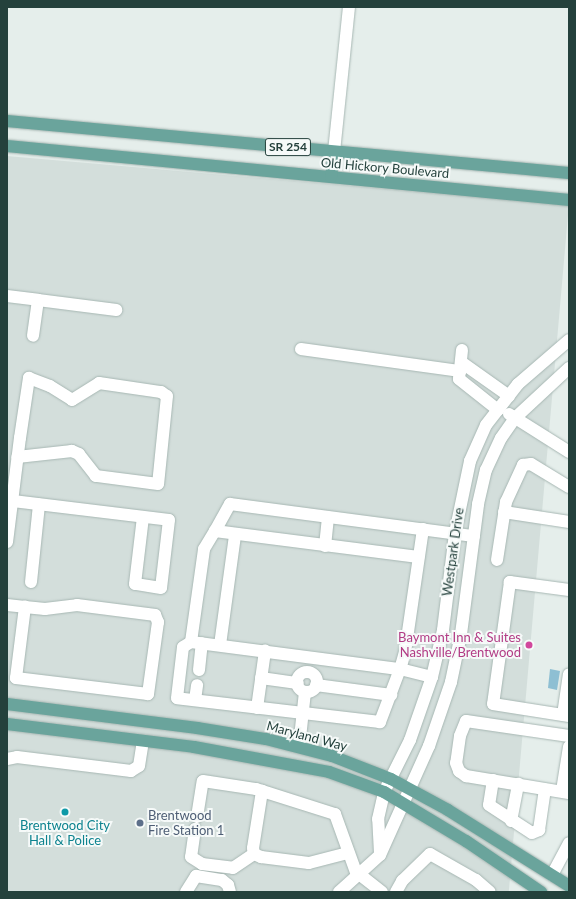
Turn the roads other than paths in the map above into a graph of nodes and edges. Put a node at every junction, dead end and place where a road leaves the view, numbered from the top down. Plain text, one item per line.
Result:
1 (349, 7) edge
2 (7, 121) edge
3 (7, 146) edge
4 (334, 152) junction
5 (569, 173) edge
6 (331, 177) junction
7 (569, 200) edge
8 (7, 296) edge
9 (38, 300) junction
10 (116, 310) dead end
11 (33, 336) dead end
12 (569, 340) edge
13 (301, 349) dead end
14 (460, 366) junction
15 (569, 368) edge
16 (508, 396) junction
17 (499, 409) junction
18 (514, 418) junction
19 (569, 452) edge
20 (17, 457) junction
21 (11, 470) edge
22 (569, 487) edge
23 (13, 500) junction
24 (39, 504) junction
25 (458, 511) junction
26 (504, 512) junction
27 (477, 514) junction
28 (143, 517) junction
29 (328, 517) junction
30 (569, 522) edge
31 (423, 529) junction
32 (215, 531) junction
33 (455, 533) junction
34 (235, 534) junction
35 (474, 536) junction
36 (7, 542) edge
37 (325, 546) junction
38 (418, 557) junction
39 (497, 560) dead end
40 (31, 582) dead end
41 (569, 590) edge
42 (7, 605) edge
43 (25, 607) junction
44 (197, 642) junction
45 (220, 646) junction
46 (265, 651) junction
47 (310, 657) junction
48 (400, 669) junction
49 (199, 670) dead end
50 (308, 672) junction
51 (569, 674) edge
52 (432, 677) junction
53 (261, 678) junction
54 (197, 685) dead end
55 (316, 685) junction
56 (301, 687) junction
57 (391, 695) junction
58 (195, 700) junction
59 (7, 704) edge
60 (257, 708) junction
61 (303, 713) junction
62 (566, 715) edge
63 (7, 724) edge
64 (163, 724) junction
65 (569, 736) edge
66 (144, 741) junction
67 (569, 747) edge
68 (299, 748) junction
69 (7, 759) edge
70 (391, 779) junction
71 (493, 780) junction
72 (518, 784) junction
73 (408, 789) junction
74 (545, 789) junction
75 (262, 791) junction
76 (384, 792) junction
77 (565, 792) edge
78 (401, 803) junction
79 (512, 821) junction
80 (569, 843) edge
81 (348, 853) junction
82 (254, 854) junction
83 (380, 855) junction
84 (358, 874) junction
85 (552, 875) junction
86 (569, 886) edge
87 (186, 892) edge
88 (230, 892) edge
89 (339, 892) edge
90 (382, 892) edge
91 (396, 892) edge
92 (490, 892) edge
93 (541, 892) edge

1 - 4 street
2 - 4 main road, Old Hickory Boulevard / SR 254
3 - 6 main road, Old Hickory Boulevard / SR 254
4 - 5 main road, Old Hickory Boulevard / SR 254
4 - 6 main road
6 - 7 main road, Old Hickory Boulevard / SR 254
8 - 9 street
9 - 10 street
9 - 11 street
12 - 16 street, Westpark Drive
13 - 14 street
14 - 16 street
14 - 17 street
15 - 18 street, Westpark Drive
16 - 17 street, Westpark Drive
17 - 18 street
17 - 25 street, Westpark Drive
18 - 19 street
18 - 27 street, Westpark Drive
20 - 20 street
20 - 21 street
21 - 23 street
22 - 26 street
23 - 24 street
23 - 36 street
24 - 28 street
24 - 40 street
25 - 27 street
25 - 33 street, Westpark Drive
26 - 30 street
26 - 39 street
27 - 35 street, Westpark Drive
28 - 28 street
29 - 31 street
29 - 32 street
29 - 37 street
31 - 33 street
31 - 38 street
32 - 34 street
32 - 44 street
33 - 35 street
33 - 52 street, Westpark Drive
34 - 37 street
34 - 45 street
35 - 73 street, Westpark Drive
37 - 38 street
38 - 48 street
41 - 62 street
42 - 43 street
43 - 43 street
44 - 45 street
44 - 49 street
44 - 58 street
45 - 46 street
46 - 47 street
46 - 53 street
47 - 48 street
47 - 50 street
48 - 52 street
48 - 57 street
50 - 55 street
50 - 56 street
51 - 62 street
52 - 70 street, Westpark Drive
53 - 56 street
53 - 60 street
54 - 58 street
55 - 56 street
55 - 57 street
56 - 61 street
57 - 61 street
58 - 60 street
59 - 64 main road, Maryland Way
60 - 61 street
61 - 68 street
63 - 66 main road
64 - 66 main road
64 - 68 main road, Maryland Way
65 - 71 street
66 - 69 street
66 - 76 main road
67 - 77 street
68 - 70 main road, Maryland Way
70 - 73 main road, Maryland Way
70 - 76 street, Westpark Drive
71 - 72 street
71 - 79 street
72 - 74 street
72 - 79 street
73 - 78 street, Westpark Drive
73 - 85 main road, Maryland Way
74 - 77 street
74 - 79 street
75 - 81 street
75 - 82 street
75 - 82 street
76 - 78 main road
76 - 83 street, Westpark Drive
78 - 83 street, Westpark Drive
78 - 93 main road
80 - 85 street
81 - 82 street
81 - 84 street
83 - 84 street
84 - 89 street
84 - 90 street
85 - 86 main road, Maryland Way
85 - 93 main road
87 - 88 street
91 - 92 street

